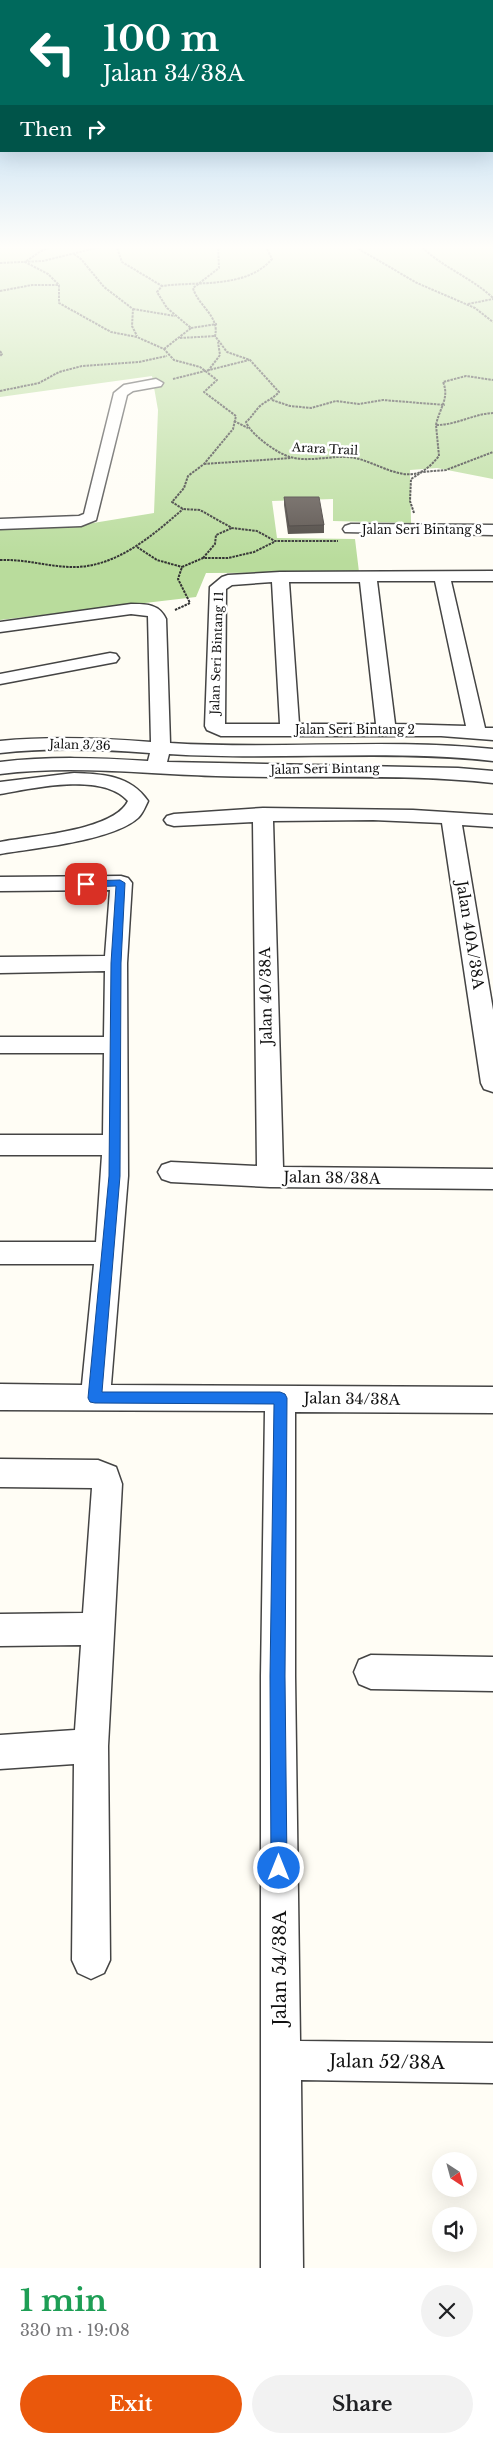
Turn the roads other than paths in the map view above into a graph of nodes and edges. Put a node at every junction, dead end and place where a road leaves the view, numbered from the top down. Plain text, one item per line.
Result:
1 (156, 383) road end
2 (0, 524) edge
3 (351, 529) road end
4 (493, 530) edge
5 (368, 576) junction
6 (442, 576) junction
7 (493, 576) edge
8 (280, 577) junction
9 (0, 627) edge
10 (110, 658) dead end
11 (0, 679) edge
12 (290, 729) junction
13 (216, 730) joint
14 (386, 730) junction
15 (485, 734) edge
16 (0, 748) edge
17 (161, 748) junction
18 (493, 755) edge
19 (152, 767) junction
20 (0, 768) edge
21 (55, 771) junction
22 (493, 777) edge
23 (0, 788) edge
24 (128, 790) junction
25 (263, 814) junction
26 (451, 817) junction
27 (174, 820) dead end
28 (493, 821) edge
29 (0, 848) edge
30 (0, 884) edge
31 (116, 963) junction
32 (0, 965) edge
33 (0, 1045) edge
34 (117, 1045) junction
35 (493, 1083) edge
36 (0, 1145) edge
37 (115, 1145) junction
38 (171, 1172) dead end
39 (270, 1177) junction
40 (493, 1179) edge
41 (0, 1253) edge
42 (108, 1253) junction
43 (0, 1397) edge
44 (95, 1398) junction
45 (280, 1398) junction
46 (493, 1400) edge
47 (0, 1473) edge
48 (98, 1629) junction
49 (0, 1630) edge
50 (371, 1672) dead end
51 (493, 1674) edge
52 (91, 1746) junction
53 (0, 1752) edge
54 (91, 1960) dead end
55 (280, 2060) junction
56 (493, 2064) edge
57 (282, 2268) edge

1 - 2 street
3 - 4 street, Jalan Seri Bintang 8
5 - 6 street
5 - 8 street
5 - 14 street
6 - 7 street
6 - 15 street
8 - 12 street
8 - 13 street, Jalan Seri Bintang 11
9 - 17 street
10 - 11 street
12 - 13 street, Jalan Seri Bintang 2
12 - 14 street, Jalan Seri Bintang 2
14 - 15 street, Jalan Seri Bintang 2
16 - 17 street, Jalan 3/36
17 - 18 street, Jalan Seri Bintang
17 - 19 street
19 - 21 street, Jalan 3/36
19 - 22 street, Jalan Seri Bintang
19 - 24 street
20 - 21 street, Jalan 3/36
21 - 23 street
21 - 24 street
24 - 29 street
25 - 26 street
25 - 27 street
25 - 39 street, Jalan 40/38A
26 - 28 street
26 - 35 street, Jalan 40A/38A
30 - 31 street
31 - 32 street
31 - 34 street
33 - 34 street
34 - 37 street
36 - 37 street
37 - 42 street
38 - 39 street, Jalan 38/38A
39 - 40 street, Jalan 38/38A
41 - 42 street
42 - 44 street
43 - 44 street, Jalan 34/38A
44 - 45 street, Jalan 34/38A
45 - 46 street, Jalan 34/38A
45 - 55 street, Jalan 54/38A
47 - 48 street
48 - 49 street
48 - 52 street
50 - 51 street
52 - 53 street
52 - 54 street
55 - 56 street, Jalan 52/38A
55 - 57 street, Jalan 54/38A

